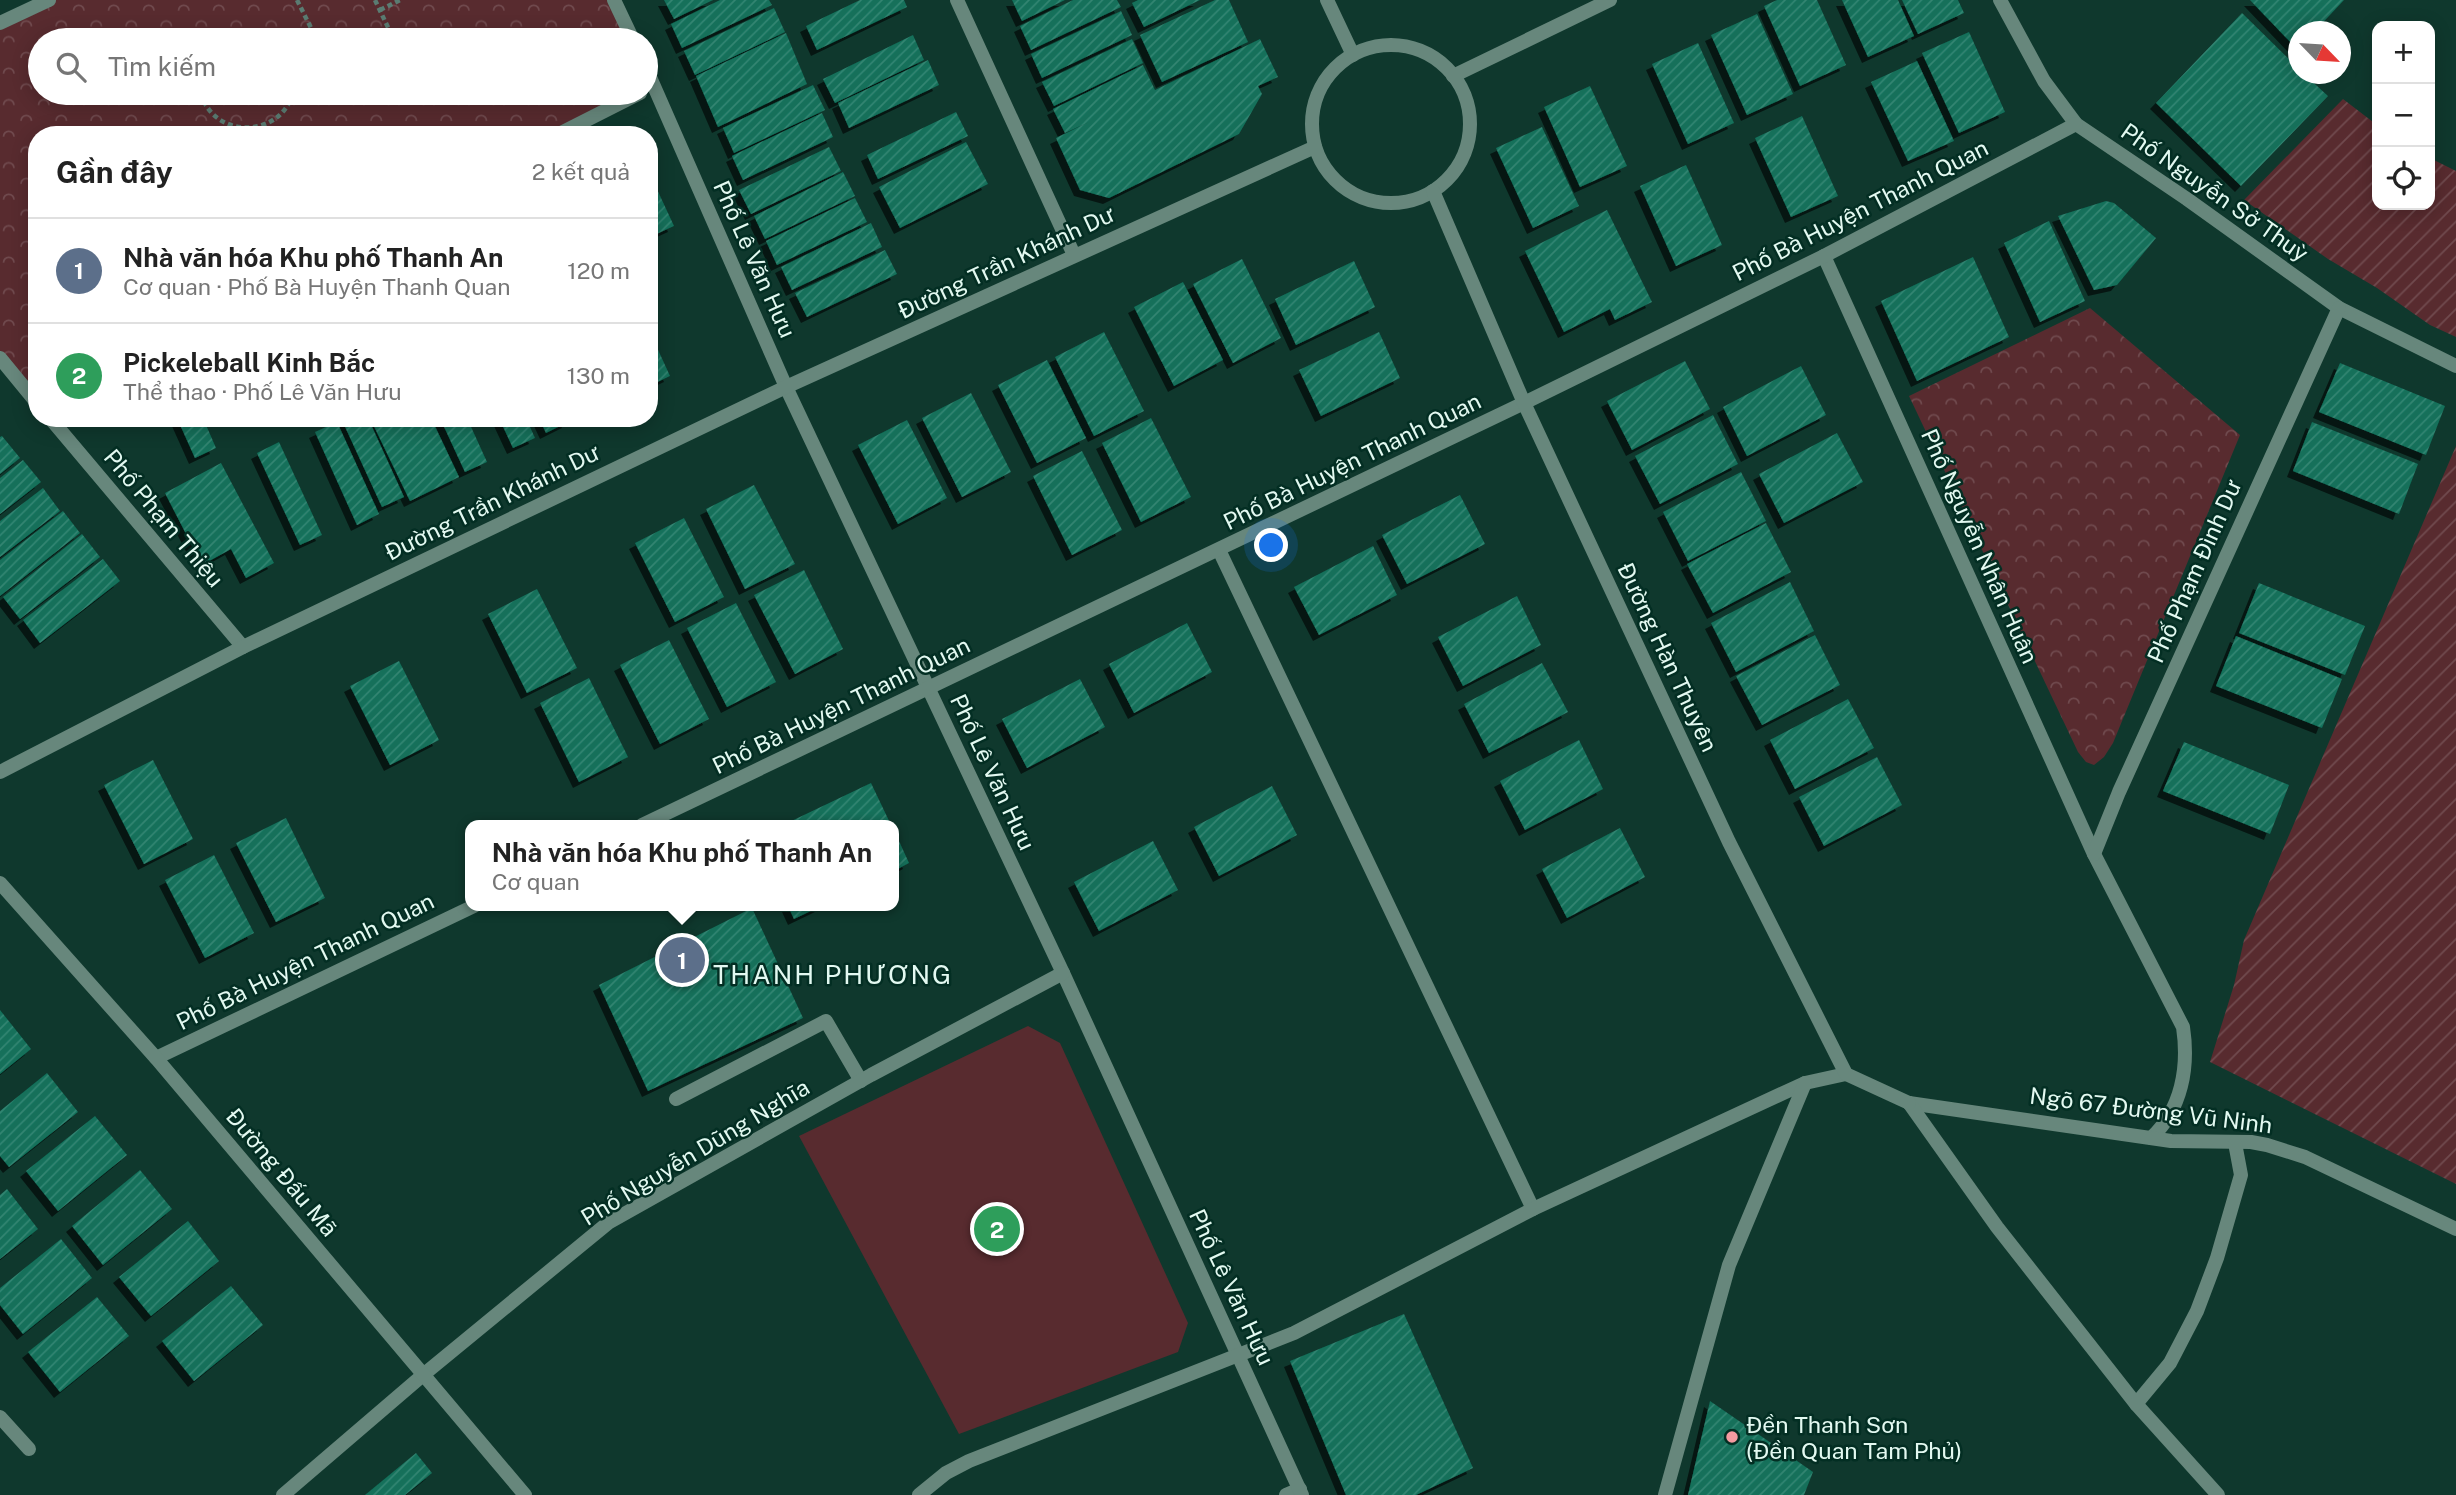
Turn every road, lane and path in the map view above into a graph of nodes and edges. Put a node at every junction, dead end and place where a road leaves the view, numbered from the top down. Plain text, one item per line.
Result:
1 (49, 0) edge
2 (297, 0) edge
3 (375, 0) edge
4 (400, 0) edge
5 (614, 0) edge
6 (957, 0) edge
7 (1327, 0) edge
8 (1610, 0) edge
9 (2000, 0) edge
10 (380, 10) junction
11 (0, 23) edge
12 (311, 28) edge
13 (388, 28) edge
14 (627, 28) edge
15 (1353, 55) junction
16 (1453, 76) junction
17 (207, 105) edge
18 (287, 105) edge
19 (616, 105) edge
20 (658, 105) edge
21 (2076, 124) junction
22 (233, 126) edge
23 (261, 126) edge
24 (575, 126) edge
25 (1315, 147) junction
26 (1433, 191) junction
27 (1074, 255) junction
28 (1824, 256) junction
29 (2339, 308) junction
30 (0, 358) edge
31 (2456, 366) edge
32 (786, 387) junction
33 (28, 391) edge
34 (1524, 404) junction
35 (58, 427) edge
36 (1219, 550) junction
37 (243, 646) junction
38 (928, 689) junction
39 (0, 772) edge
40 (653, 820) edge
41 (2094, 854) junction
42 (0, 883) edge
43 (465, 910) edge
44 (1063, 973) junction
45 (156, 1058) junction
46 (1846, 1074) junction
47 (860, 1081) junction
48 (1805, 1083) junction
49 (676, 1099) dead end
50 (1909, 1103) junction
51 (2151, 1138) junction
52 (2235, 1143) junction
53 (1532, 1209) junction
54 (2456, 1229) edge
55 (1238, 1355) junction
56 (423, 1375) junction
57 (2136, 1405) junction
58 (0, 1417) edge
59 (29, 1449) dead end
60 (1296, 1493) edge
61 (283, 1495) edge
62 (525, 1495) edge
63 (919, 1495) edge
64 (1665, 1495) edge
65 (2218, 1495) edge

1 - 11 street
2 - 12 path
3 - 10 path
4 - 10 path
5 - 14 street
6 - 27 street
7 - 15 street
8 - 16 street
9 - 21 street, Phố Nguyễn Sở Thuỳ
10 - 13 path
15 - 16 street
15 - 25 street
16 - 26 street
17 - 22 path
18 - 23 path
19 - 24 street
20 - 32 street, Phố Lê Văn Hưu
21 - 28 street, Phố Bà Huyện Thanh Quan
21 - 29 street, Phố Nguyễn Sở Thuỳ
25 - 26 street
25 - 27 street, Đường Trần Khánh Dư
26 - 34 street, Đường Hàn Thuyên
27 - 32 street, Đường Trần Khánh Dư
28 - 34 street, Phố Bà Huyện Thanh Quan
28 - 41 street, Phố Nguyễn Nhân Huân
29 - 31 street, Phố Nguyễn Sở Thuỳ
29 - 41 street, Phố Phạm Đình Dư
30 - 33 street
32 - 37 street, Đường Trần Khánh Dư
32 - 38 street, Phố Lê Văn Hưu
34 - 36 street, Phố Bà Huyện Thanh Quan
34 - 46 street, Đường Hàn Thuyên
35 - 37 street, Phố Phạm Thiệu
36 - 38 street, Phố Bà Huyện Thanh Quan
36 - 53 street
37 - 39 street, Đường Trần Khánh Dư
38 - 40 street, Phố Bà Huyện Thanh Quan
38 - 44 street, Phố Lê Văn Hưu
41 - 51 street, Phố Nguyễn Nhân Huân
42 - 45 street, Đường Đấu Mã
43 - 45 street, Phố Bà Huyện Thanh Quan
44 - 47 street, Phố Nguyễn Dũng Nghĩa
44 - 55 street, Phố Lê Văn Hưu
45 - 56 street, Đường Đấu Mã
46 - 48 street
46 - 50 street
47 - 49 street
47 - 56 street, Phố Nguyễn Dũng Nghĩa
48 - 53 street
48 - 64 street
50 - 51 street, Ngõ 67 Đường Vũ Ninh
50 - 57 street
51 - 52 street, Ngõ 67 Đường Vũ Ninh
52 - 54 street, Ngõ 67 Đường Vũ Ninh
52 - 57 street
53 - 55 street
55 - 60 street, Phố Lê Văn Hưu
55 - 63 street
56 - 61 street, Phố Nguyễn Dũng Nghĩa
56 - 62 street, Đường Đấu Mã
57 - 65 street
58 - 59 street

